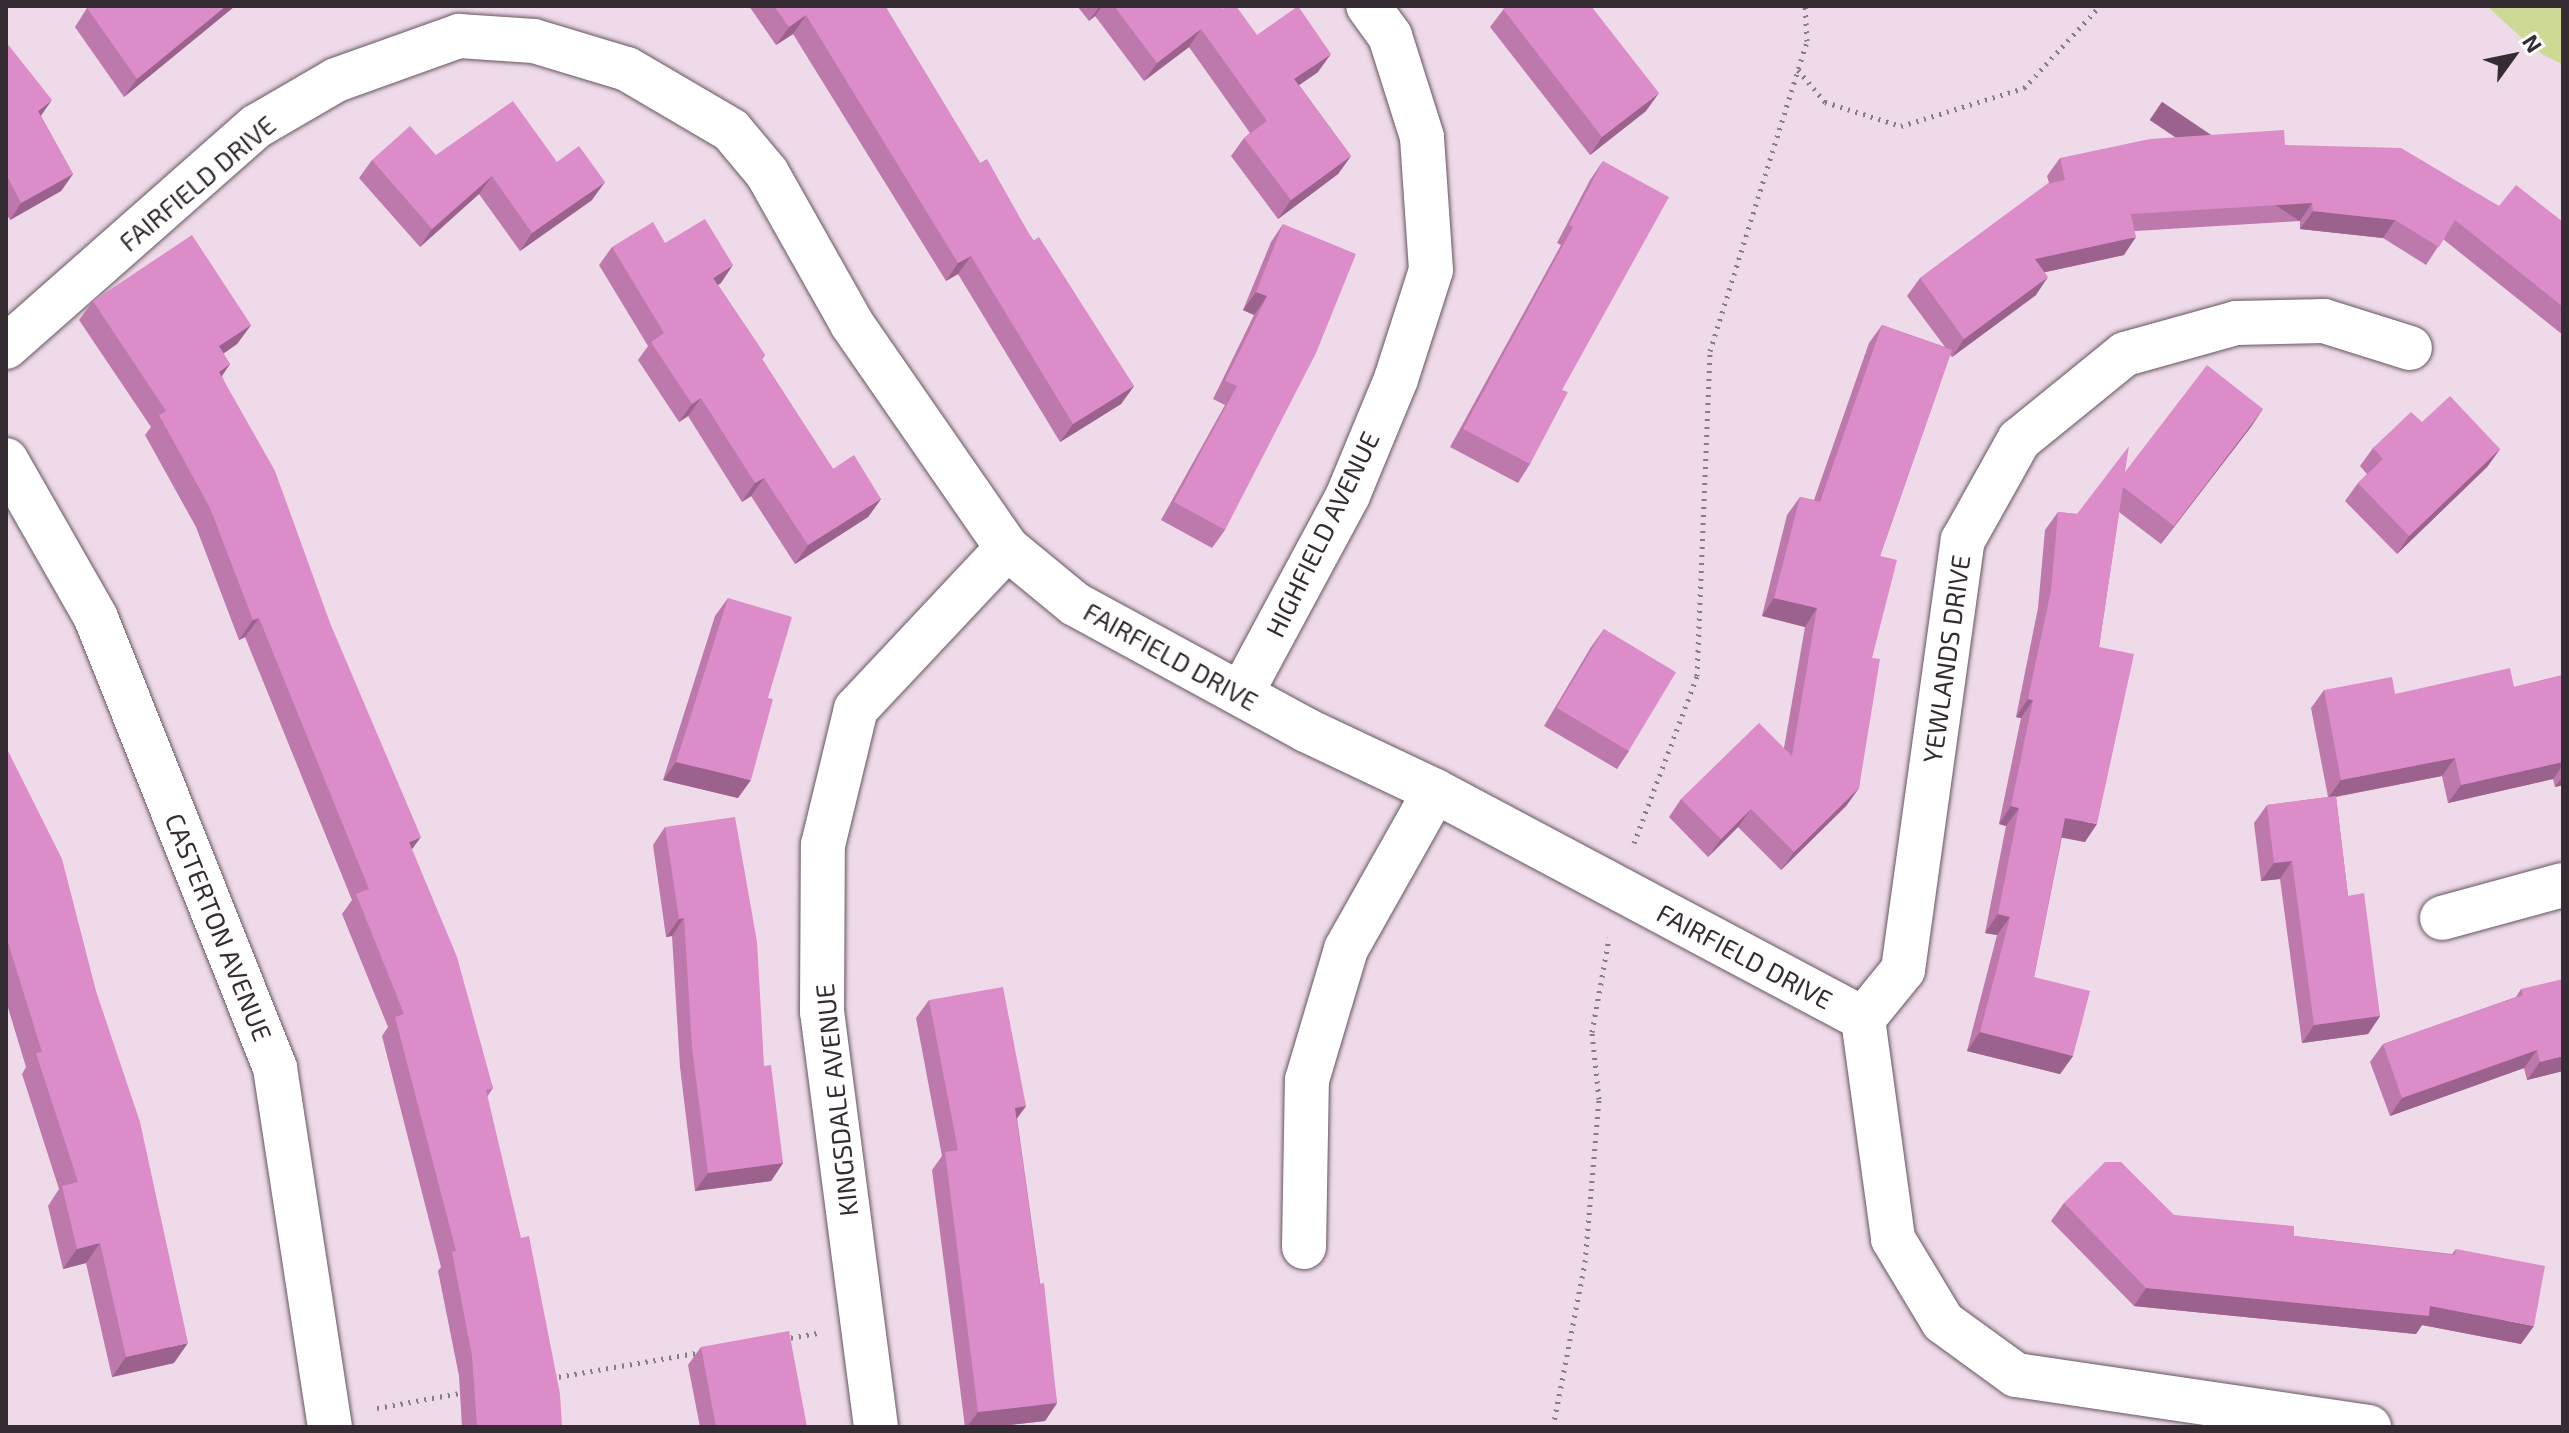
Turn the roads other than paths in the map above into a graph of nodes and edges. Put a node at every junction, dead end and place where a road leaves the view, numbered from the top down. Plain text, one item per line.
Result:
1 (1368, 6) edge
2 (459, 21) edge
3 (6, 347) edge
4 (2410, 348) dead end
5 (6, 460) edge
6 (1007, 548) junction
7 (1241, 694) junction
8 (1435, 791) junction
9 (2563, 885) edge
10 (2442, 918) dead end
11 (1863, 1019) junction
12 (1304, 1247) dead end
13 (330, 1421) edge
14 (876, 1427) edge
15 (2369, 1427) edge

1 - 7 main road, HIGHFIELD AVENUE
2 - 3 main road, FAIRFIELD DRIVE
2 - 6 main road, FAIRFIELD DRIVE
4 - 11 main road, YEWLANDS DRIVE
5 - 13 main road, CASTERTON AVENUE
6 - 7 main road, FAIRFIELD DRIVE
6 - 14 main road, KINGSDALE AVENUE
7 - 8 main road, FAIRFIELD DRIVE
8 - 11 main road, FAIRFIELD DRIVE
8 - 12 main road
9 - 10 main road
11 - 15 main road, FAIRFIELD DRIVE

